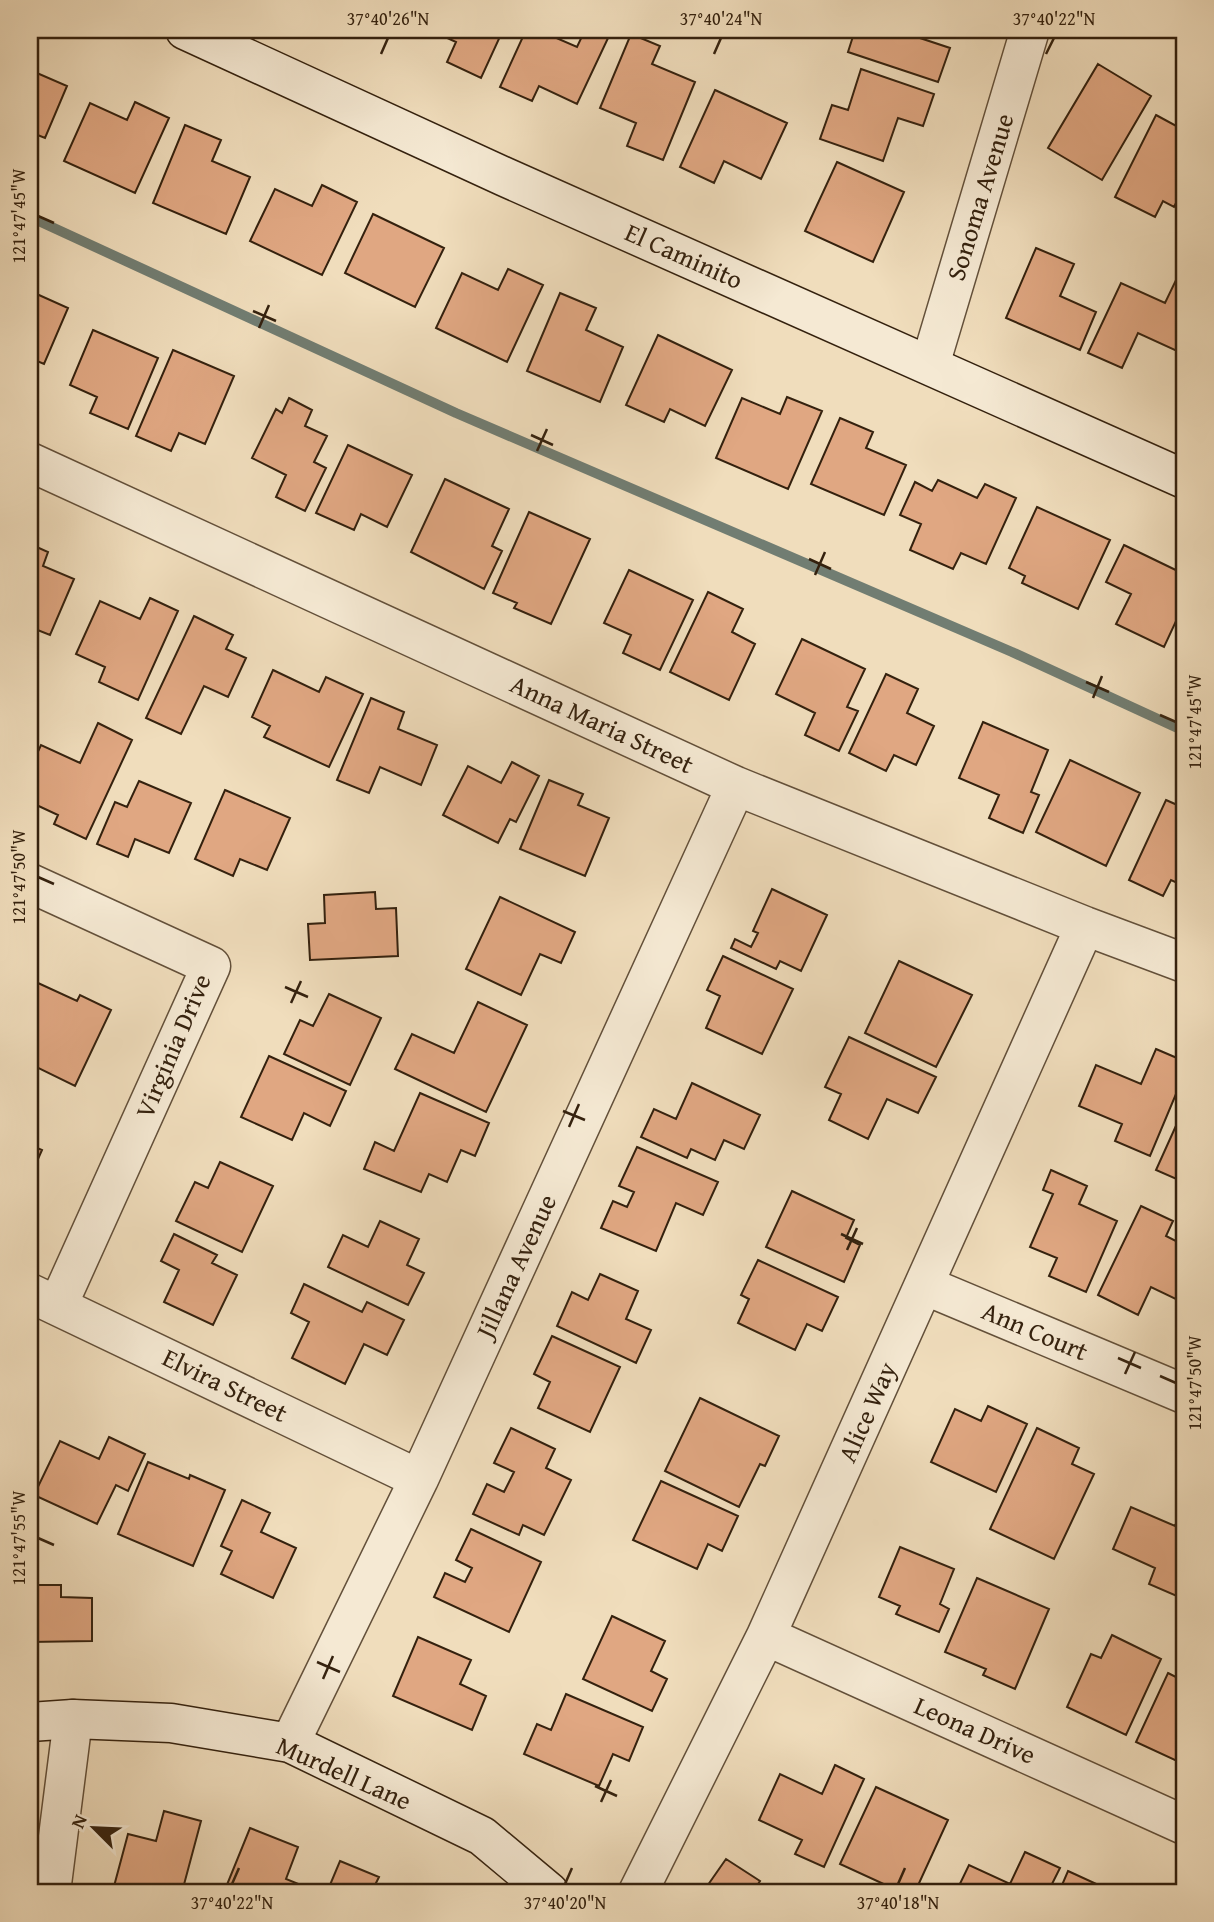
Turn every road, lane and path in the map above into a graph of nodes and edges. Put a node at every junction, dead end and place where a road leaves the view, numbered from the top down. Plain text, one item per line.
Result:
1 (185, 30) edge
2 (1031, 30) edge
3 (930, 365) junction
4 (30, 462) edge
5 (1184, 479) edge
6 (736, 786) junction
7 (30, 883) edge
8 (1085, 926) junction
9 (1184, 963) edge
10 (924, 1285) junction
11 (44, 1299) edge
12 (1184, 1394) edge
13 (419, 1479) junction
14 (766, 1636) junction
15 (73, 1719) junction
16 (30, 1722) edge
17 (290, 1743) junction
18 (1184, 1825) edge
19 (51, 1892) edge
20 (549, 1892) edge
21 (638, 1892) edge

1 - 3 street, El Caminito
2 - 3 street, Sonoma Avenue
3 - 5 street, El Caminito
4 - 6 street, Anna Maria Street
6 - 8 street, Anna Maria Street
6 - 13 street, Jillana Avenue
7 - 11 street, Virginia Drive
8 - 9 street, Anna Maria Street
8 - 10 street, Alice Way
10 - 12 street, Ann Court
10 - 14 street, Alice Way
11 - 13 street, Elvira Street
13 - 17 street, Jillana Avenue
14 - 18 street, Leona Drive
14 - 21 street, Alice Way
15 - 16 street, Murdell Lane
15 - 17 street, Murdell Lane
15 - 19 street
17 - 20 street, Murdell Lane

